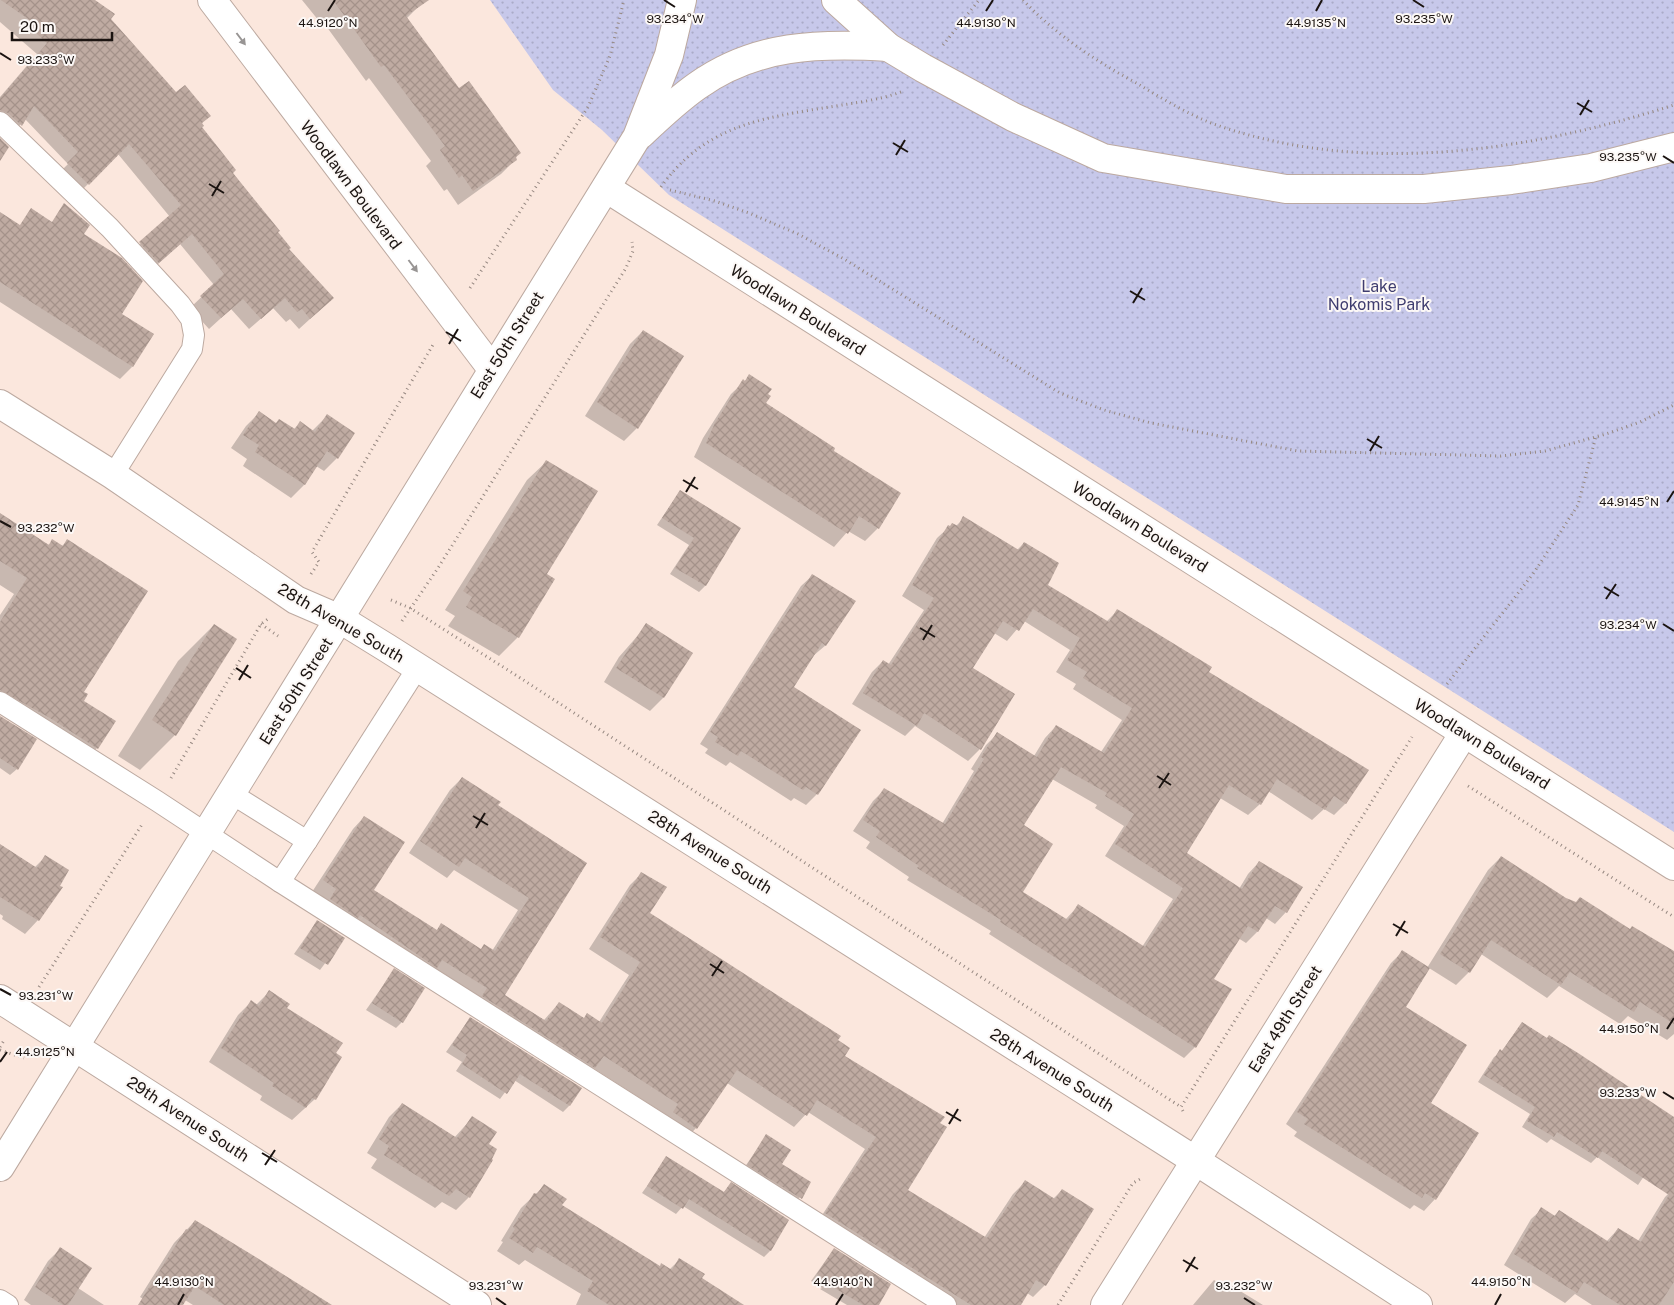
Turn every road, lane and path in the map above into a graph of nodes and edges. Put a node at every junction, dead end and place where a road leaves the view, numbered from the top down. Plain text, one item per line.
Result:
1 (212, 0) edge
2 (624, 0) edge
3 (682, 0) edge
4 (836, 0) edge
5 (979, 0) edge
6 (1022, 0) edge
7 (888, 47) junction
8 (923, 68) junction
9 (1674, 105) edge
10 (0, 122) edge
11 (637, 137) junction
12 (1674, 147) edge
13 (606, 188) junction
14 (631, 236) dead end
15 (468, 294) dead end
16 (436, 341) dead end
17 (492, 369) junction
18 (0, 404) edge
19 (1674, 405) edge
20 (1597, 436) junction
21 (113, 475) junction
22 (319, 562) dead end
23 (390, 600) dead end
24 (410, 608) junction
25 (340, 619) junction
26 (261, 624) dead end
27 (400, 624) dead end
28 (278, 636) dead end
29 (418, 667) junction
30 (1446, 685) dead end
31 (0, 702) edge
32 (1464, 733) junction
33 (1412, 737) dead end
34 (1461, 781) dead end
35 (232, 794) junction
36 (206, 836) junction
37 (307, 840) junction
38 (1674, 866) edge
39 (280, 882) junction
40 (1674, 917) edge
41 (0, 998) edge
42 (5, 1039) dead end
43 (75, 1046) junction
44 (0, 1048) edge
45 (24, 1058) dead end
46 (1182, 1106) junction
47 (1183, 1111) dead end
48 (1196, 1161) junction
49 (0, 1167) edge
50 (1142, 1178) dead end
51 (0, 1300) edge
52 (8, 1305) edge
53 (477, 1305) edge
54 (946, 1305) edge
55 (1058, 1305) edge
56 (1105, 1305) edge
57 (1418, 1305) edge

1 -> 17 street, Woodlawn Boulevard
2 - 15 path
3 - 11 street, East 50th Street
4 - 7 street
5 - 8 path
6 - 9 path
7 - 8 street
7 - 11 street, East 50th Street
8 - 12 street
8 - 20 path
10 - 21 lane
11 - 13 street, East 50th Street
13 - 17 street, East 50th Street
13 - 32 street, Woodlawn Boulevard
14 - 24 path
16 - 22 path
17 - 25 street, East 50th Street
18 - 21 street, 28th Avenue South
19 - 20 path
20 - 30 path
21 - 25 street, 28th Avenue South
23 - 24 path
24 - 27 path
24 - 46 path
25 - 29 street, 28th Avenue South
25 - 35 street, East 50th Street
26 - 28 path
29 - 37 lane
29 - 48 street, 28th Avenue South
31 - 36 lane
32 - 38 street, Woodlawn Boulevard
32 - 48 street, East 49th Street
33 - 46 path
34 - 40 path
35 - 36 street, East 50th Street
35 - 37 lane
36 - 39 lane
36 - 43 street, East 50th Street
37 - 39 lane
39 - 54 lane
41 - 43 street, 29th Avenue South
42 - 44 path
43 - 49 street, East 50th Street
43 - 53 street, 29th Avenue South
44 - 45 path
46 - 47 path
48 - 56 street, East 49th Street
48 - 57 street, 28th Avenue South
50 - 55 path
51 - 52 lane

